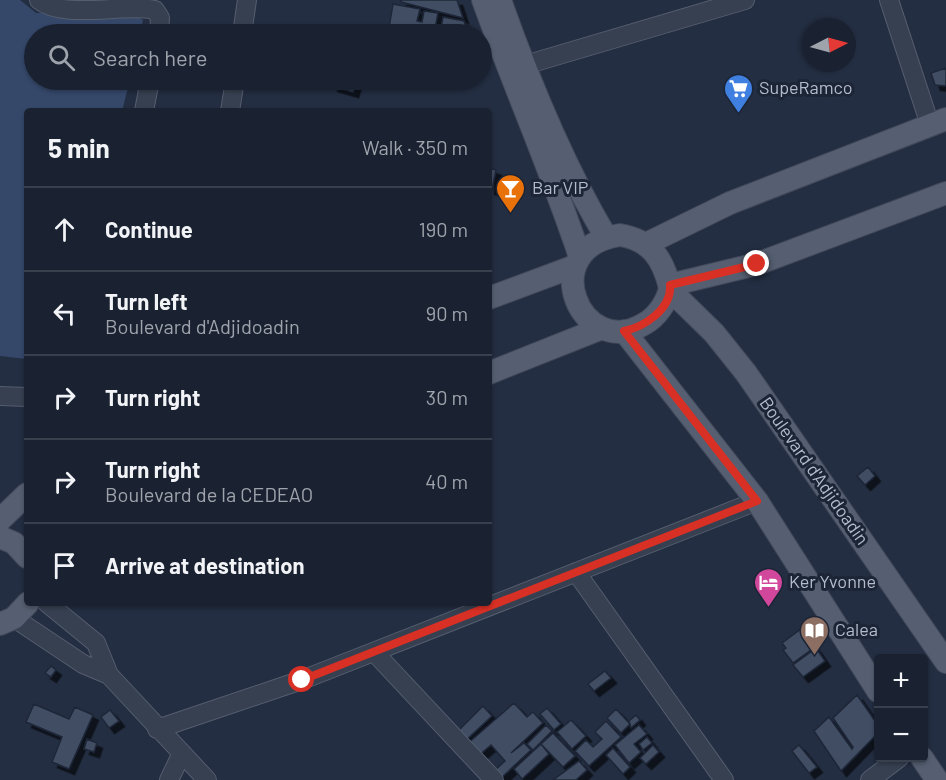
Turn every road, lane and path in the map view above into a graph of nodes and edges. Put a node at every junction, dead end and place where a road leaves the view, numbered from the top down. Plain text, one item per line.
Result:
1 (39, 0) edge
2 (247, 0) edge
3 (483, 0) edge
4 (500, 0) edge
5 (745, 0) edge
6 (889, 0) edge
7 (86, 4) edge
8 (692, 8) edge
9 (160, 24) edge
10 (243, 24) edge
11 (492, 24) edge
12 (492, 25) edge
13 (525, 65) junction
14 (148, 90) edge
15 (233, 90) edge
16 (145, 108) edge
17 (230, 108) edge
18 (938, 122) edge
19 (946, 193) edge
20 (606, 237) junction
21 (646, 244) junction
22 (577, 262) junction
23 (670, 288) junction
24 (492, 297) edge
25 (613, 330) junction
26 (492, 372) edge
27 (0, 396) edge
28 (24, 397) edge
29 (24, 497) edge
30 (757, 501) junction
31 (0, 520) edge
32 (0, 537) edge
33 (24, 554) edge
34 (576, 572) junction
35 (492, 605) edge
36 (51, 606) edge
37 (490, 606) edge
38 (14, 615) edge
39 (374, 652) junction
40 (946, 662) edge
41 (109, 675) junction
42 (874, 683) edge
43 (157, 729) junction
44 (182, 753) junction
45 (894, 762) edge
46 (925, 762) edge
47 (169, 780) edge
48 (207, 780) edge
49 (494, 780) edge
50 (724, 780) edge
51 (870, 780) edge
52 (937, 780) edge

1 - 7 street
2 - 10 street
3 - 11 main road
4 - 13 main road
5 - 8 street
6 - 18 street
7 - 9 street
8 - 13 street
12 - 22 main road
13 - 20 main road
14 - 16 street
15 - 17 street
18 - 21 main road
19 - 23 main road
20 - 21 main road
20 - 22 main road
21 - 23 main road
22 - 24 main road
22 - 25 main road
23 - 25 main road
23 - 40 main road, Boulevard d'Adjidoadin
25 - 26 main road
25 - 30 main road
27 - 28 street
29 - 31 main road
30 - 34 street
30 - 42 main road
32 - 33 main road
34 - 35 street
34 - 50 street
36 - 41 street
37 - 39 street
38 - 41 street
39 - 43 street
39 - 49 street
41 - 43 street
43 - 44 street
44 - 47 street
44 - 48 street
45 - 51 street
46 - 52 main road

